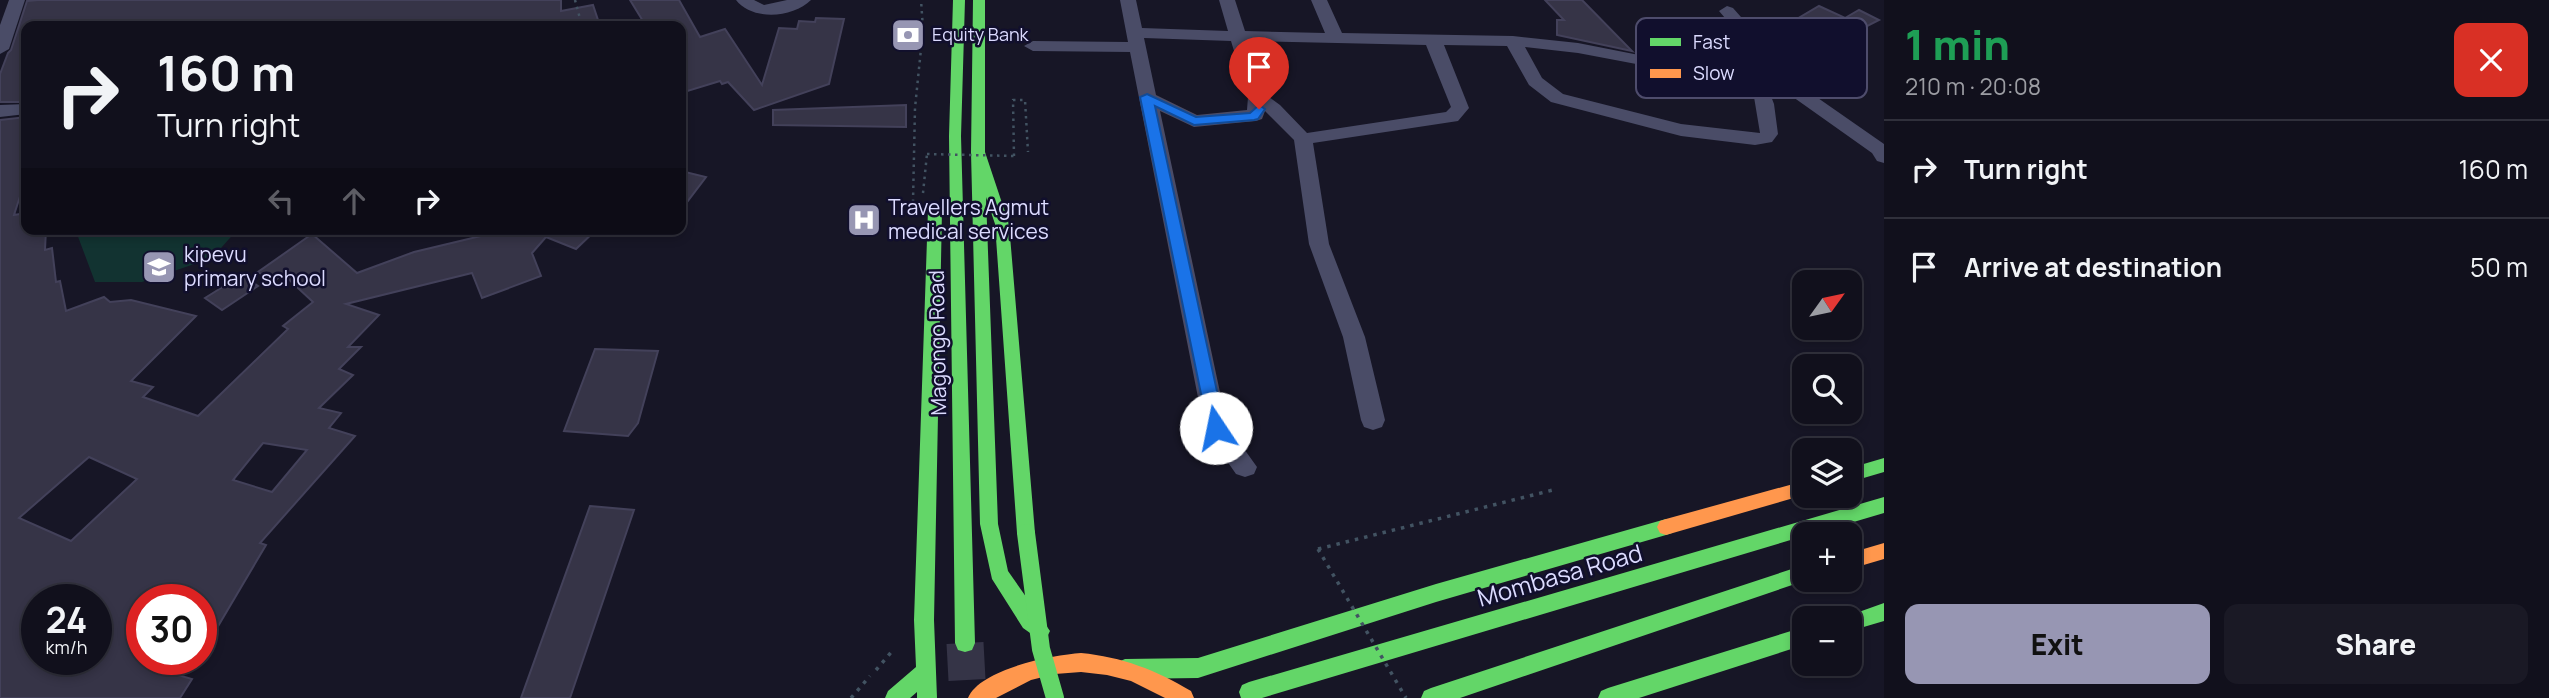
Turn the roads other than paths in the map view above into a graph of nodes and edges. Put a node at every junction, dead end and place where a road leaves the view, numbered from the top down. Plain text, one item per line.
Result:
1 (18, 0) edge
2 (744, 0) edge
3 (803, 0) edge
4 (943, 0) edge
5 (959, 0) edge
6 (979, 0) edge
7 (1128, 0) edge
8 (1227, 0) edge
9 (1319, 0) edge
10 (1727, 11) dead end
11 (1733, 18) edge
12 (1240, 37) junction
13 (1335, 37) junction
14 (1135, 40) junction
15 (1433, 40) junction
16 (1513, 41) junction
17 (1033, 46) dead end
18 (0, 48) edge
19 (998, 49) dead end
20 (956, 52) junction
21 (1636, 59) edge
22 (980, 80) junction
23 (1147, 97) junction
24 (1257, 97) junction
25 (1764, 98) edge
26 (1806, 98) edge
27 (21, 110) edge
28 (0, 111) edge
29 (955, 136) junction
30 (1303, 139) junction
31 (978, 152) junction
32 (1884, 157) edge
33 (932, 160) road end
34 (936, 193) dead end
35 (1373, 419) dead end
36 (1884, 465) edge
37 (1245, 467) dead end
38 (1862, 471) edge
39 (1792, 491) edge
40 (1884, 505) edge
41 (1884, 551) edge
42 (1862, 557) edge
43 (1792, 577) edge
44 (1884, 612) edge
45 (1862, 618) edge
46 (1792, 640) edge
47 (965, 643) tunnel mouth
48 (1089, 661) junction
49 (1125, 669) junction
50 (926, 671) junction
51 (1249, 692) dead end
52 (895, 698) edge
53 (927, 698) edge
54 (978, 698) edge
55 (1055, 698) edge
56 (1184, 698) edge
57 (1431, 698) edge
58 (1608, 698) edge

1 - 18 street
2 - 3 street
4 - 20 main road
5 - 20 main road, Magongo Road
6 - 22 main road
7 - 14 street
8 - 12 street
9 - 13 street
10 - 11 street
12 - 13 street
12 - 14 street
12 - 24 street
13 - 15 street
14 - 17 street
14 - 23 street
15 - 16 street
15 - 30 street
16 - 21 street
16 - 25 street
19 - 22 main road
20 - 29 main road, Magongo Road
22 - 31 main road
23 - 24 street
23 - 37 street
24 - 30 street
26 - 32 street
27 - 28 street
29 - 33 main road
29 - 47 main road, Magongo Road
30 - 35 street
31 - 48 main road
31 - 55 main road, bridge
34 - 50 main road
36 - 38 main road
39 - 49 main road
40 - 51 main road, Mombasa Road
41 - 42 main road
43 - 57 main road
44 - 45 main road
46 - 58 main road
48 - 49 main road
48 - 54 main road
49 - 56 main road
50 - 52 main road
50 - 53 main road

